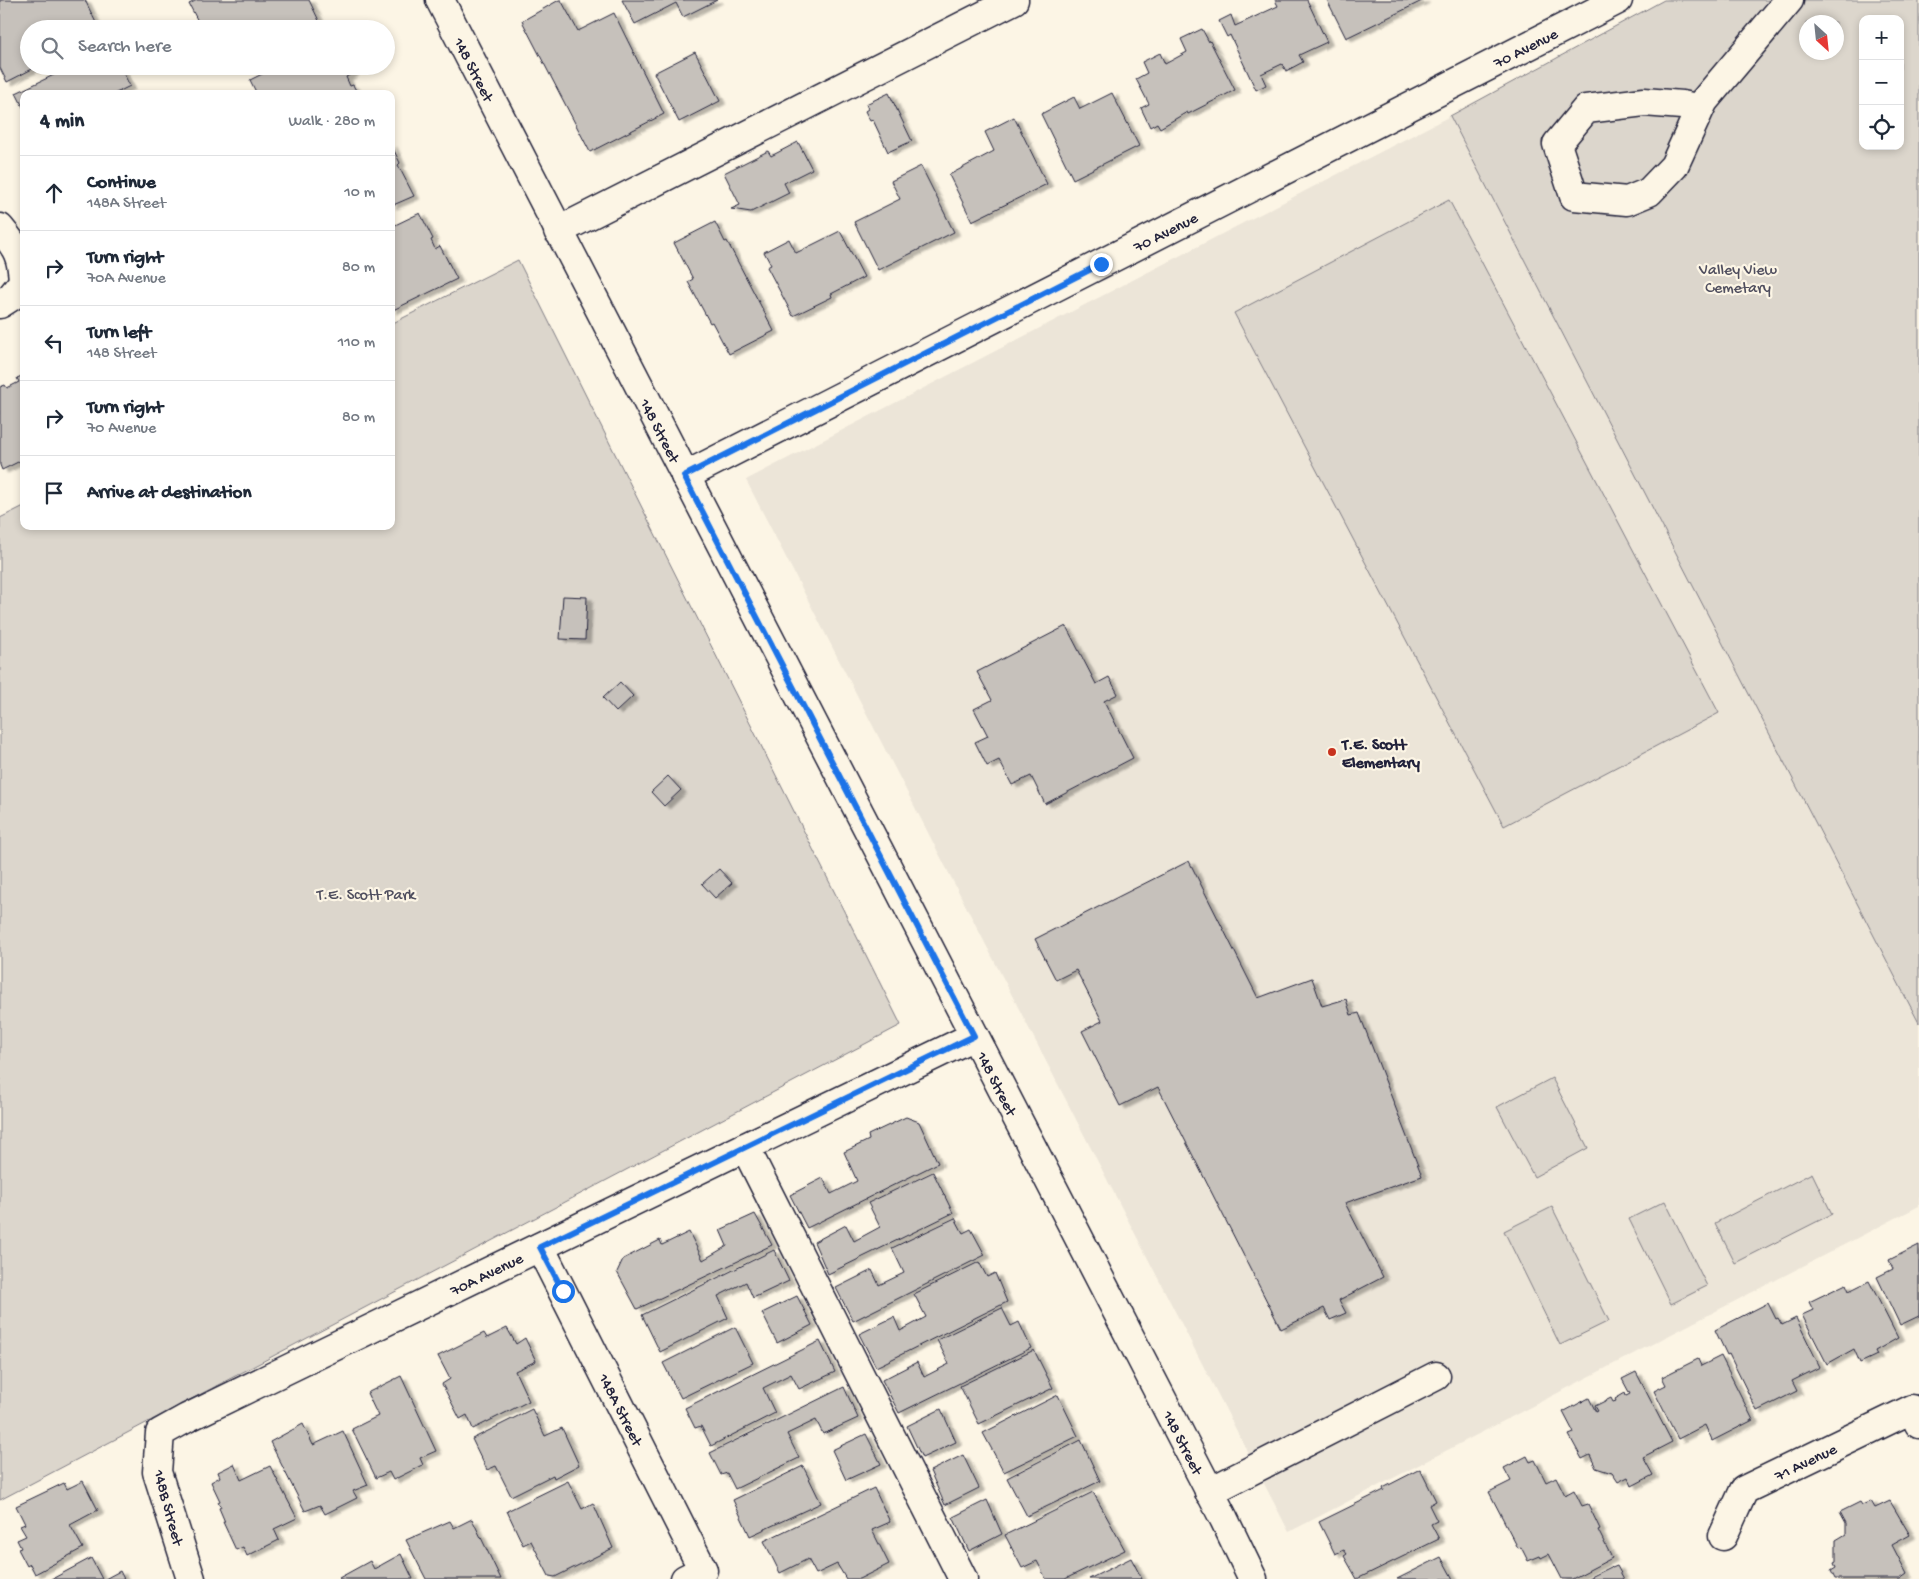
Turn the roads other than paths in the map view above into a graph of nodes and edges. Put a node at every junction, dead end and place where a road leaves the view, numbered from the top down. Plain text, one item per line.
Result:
1 (440, 0) edge
2 (1014, 0) edge
3 (1618, 0) edge
4 (1789, 0) edge
5 (1700, 109) junction
6 (0, 228) edge
7 (558, 231) junction
8 (20, 260) edge
9 (20, 286) edge
10 (0, 304) edge
11 (684, 476) junction
12 (974, 1036) junction
13 (745, 1147) junction
14 (540, 1247) junction
15 (1436, 1376) dead end
16 (1915, 1417) edge
17 (160, 1433) joint
18 (1209, 1492) junction
19 (1723, 1536) dead end
20 (694, 1575) edge
21 (191, 1579) edge
22 (963, 1579) edge
23 (1253, 1579) edge

1 - 7 street, 148 Street
2 - 7 street
3 - 11 street, 70 Avenue
4 - 5 street
5 - 5 street
6 - 8 street
7 - 11 street, 148 Street
9 - 10 street
11 - 12 street, 148 Street
12 - 13 street, 70A Avenue
12 - 18 street, 148 Street
13 - 14 street, 70A Avenue
13 - 22 street
14 - 17 street, 70A Avenue
14 - 20 street, 148A Street
15 - 18 street
16 - 19 street, 71 Avenue
17 - 21 street, 148B Street
18 - 23 street, 148 Street

